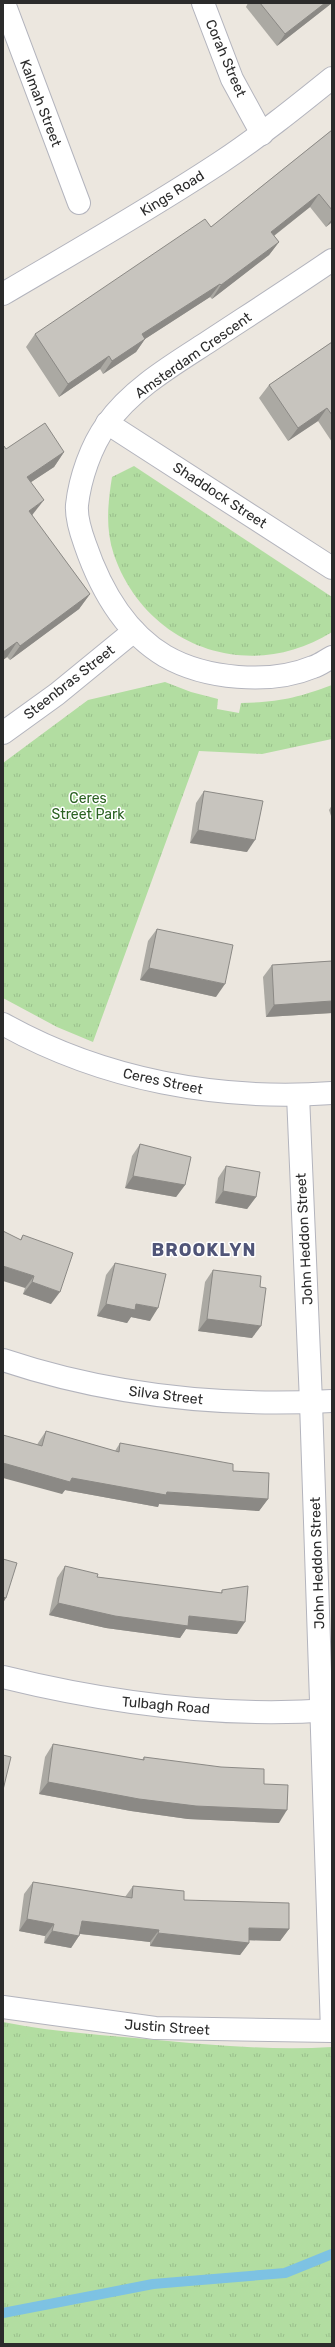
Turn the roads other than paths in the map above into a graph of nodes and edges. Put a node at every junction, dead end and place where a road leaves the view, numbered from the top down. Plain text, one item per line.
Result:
1 (4, 3) edge
2 (203, 3) edge
3 (332, 78) edge
4 (262, 134) junction
5 (79, 203) dead end
6 (332, 260) edge
7 (3, 294) edge
8 (107, 423) junction
9 (332, 568) edge
10 (134, 631) junction
11 (332, 657) edge
12 (3, 733) edge
13 (3, 1024) edge
14 (332, 1092) edge
15 (298, 1095) junction
16 (3, 1360) edge
17 (322, 1402) edge
18 (3, 1677) edge
19 (327, 1711) edge
20 (3, 2008) edge
21 (332, 2031) edge

1 - 5 street, Kalmah Street
2 - 4 street, Corah Street
3 - 4 street, Kings Road
4 - 7 street, Kings Road
6 - 8 street, Amsterdam Crescent
8 - 9 street, Shaddock Street
8 - 10 street, Amsterdam Crescent
10 - 11 street, Amsterdam Crescent
10 - 12 street, Steenbras Street
13 - 15 street, Ceres Street
14 - 15 street, Ceres Street
15 - 17 street, John Heddon Street
16 - 17 street, Silva Street
17 - 19 street, John Heddon Street
18 - 19 street, Tulbagh Road
19 - 21 street, John Heddon Street
20 - 21 street, Justin Street

